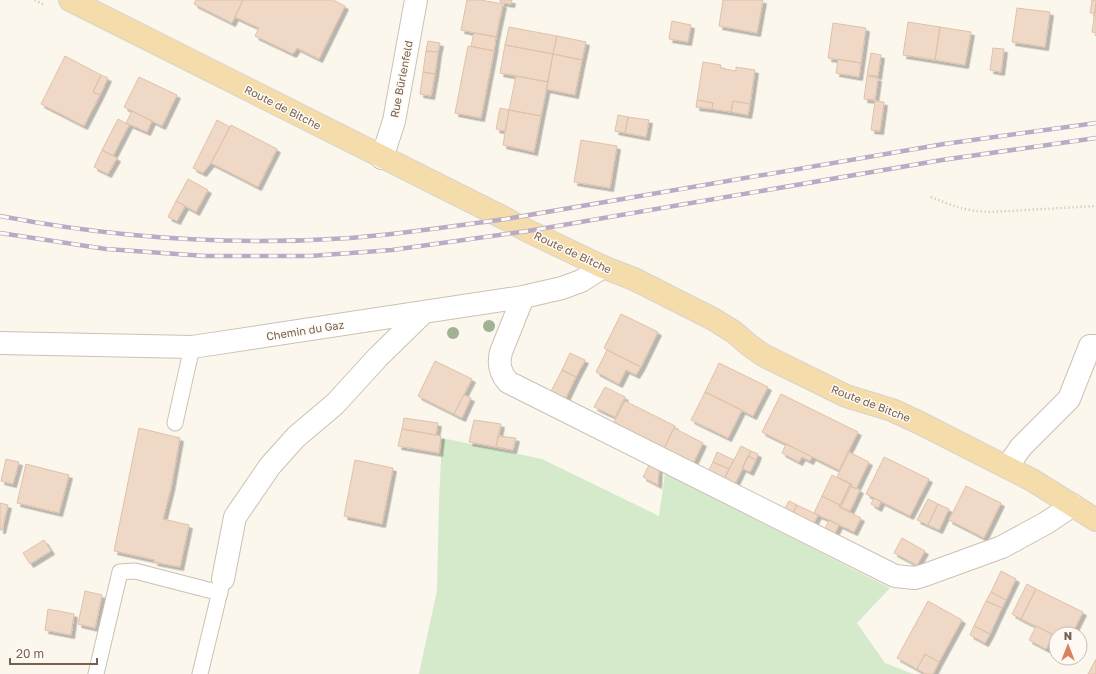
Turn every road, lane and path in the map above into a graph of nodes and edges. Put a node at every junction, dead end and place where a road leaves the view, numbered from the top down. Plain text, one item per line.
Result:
1 (70, 0) edge
2 (416, 0) edge
3 (382, 158) junction
4 (931, 196) dead end
5 (1096, 206) edge
6 (603, 267) junction
7 (523, 297) junction
8 (424, 312) junction
9 (0, 343) edge
10 (1096, 346) edge
11 (192, 347) junction
12 (175, 423) dead end
13 (1007, 467) junction
14 (1073, 505) junction
15 (1096, 520) edge
16 (221, 586) junction
17 (96, 674) edge
18 (200, 674) edge

1 - 3 main road, Route de Bitche
2 - 3 street, Rue Bürlenfeld
3 - 6 main road, Route de Bitche
4 - 5 path
6 - 7 street, Chemin du Gaz
6 - 13 main road, Route de Bitche
7 - 8 street, Chemin du Gaz
7 - 14 street
8 - 11 street, Chemin du Gaz
8 - 16 street
9 - 11 street, Chemin du Gaz
10 - 13 street
11 - 12 lane
13 - 14 main road, Route de Bitche
14 - 15 main road, Route de Bitche
16 - 17 lane
16 - 18 lane

